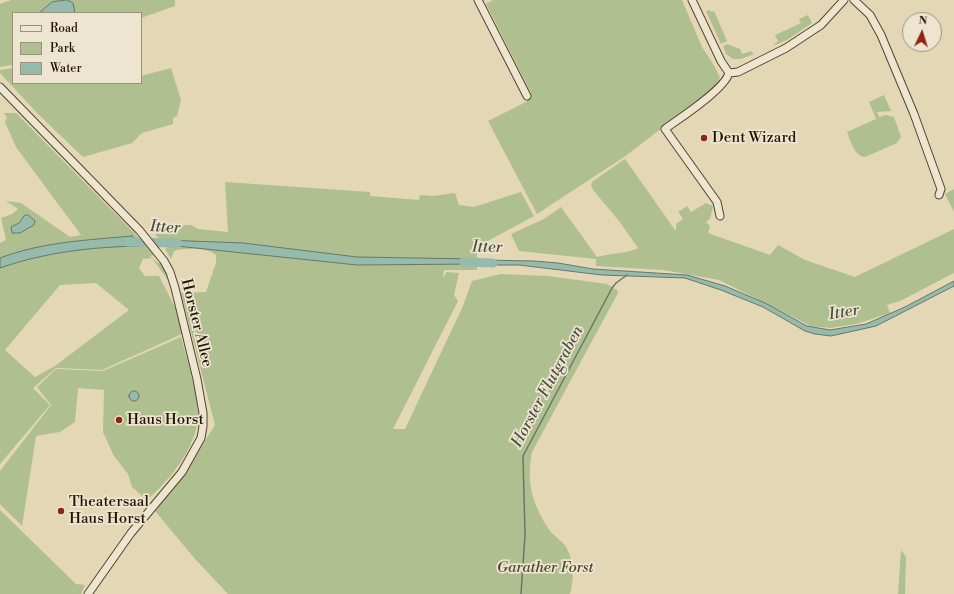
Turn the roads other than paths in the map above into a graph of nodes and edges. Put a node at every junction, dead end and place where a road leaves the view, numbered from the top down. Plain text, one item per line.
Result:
1 (478, 0) edge
2 (692, 0) edge
3 (844, 0) edge
4 (854, 0) edge
5 (729, 73) junction
6 (0, 87) edge
7 (527, 96) dead end
8 (939, 195) dead end
9 (720, 216) dead end
10 (88, 594) edge

1 - 7 street
2 - 5 street
3 - 5 street
4 - 8 street
5 - 9 street
6 - 10 street, Horster Allee

